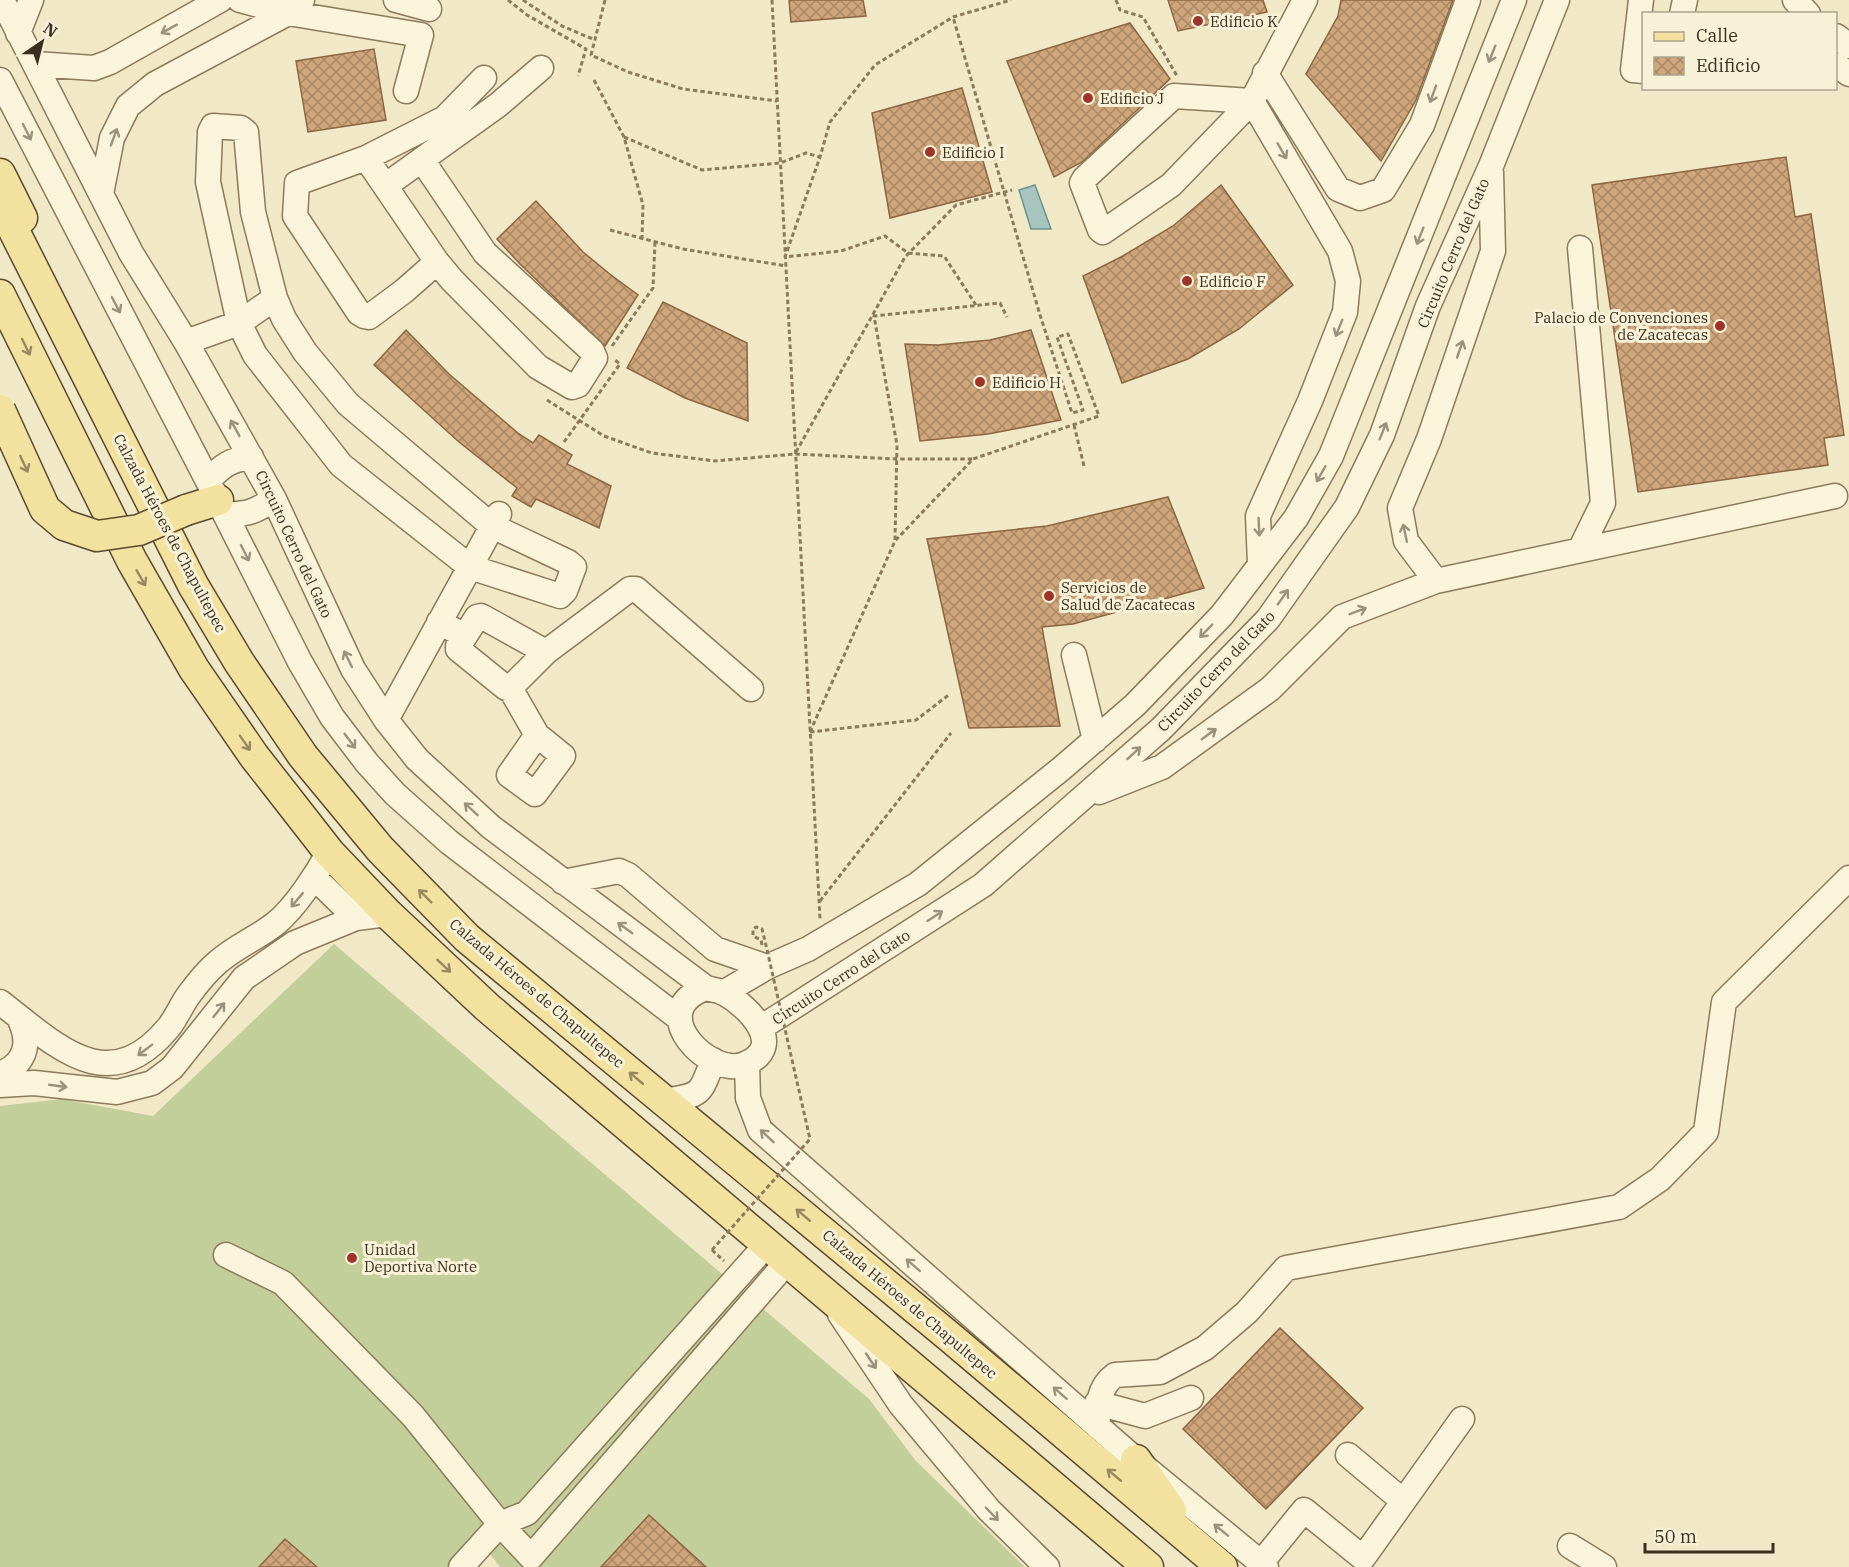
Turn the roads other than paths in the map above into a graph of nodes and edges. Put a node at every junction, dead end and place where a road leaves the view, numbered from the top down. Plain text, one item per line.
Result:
1 (2, 0) edge
2 (31, 0) edge
3 (220, 0) edge
4 (240, 0) edge
5 (396, 0) edge
6 (1305, 0) edge
7 (1468, 0) edge
8 (1514, 0) edge
9 (1557, 0) edge
10 (1641, 0) edge
11 (1795, 0) edge
12 (295, 6) edge
13 (429, 9) dead end
14 (1806, 12) edge
15 (18, 33) junction
16 (1837, 37) edge
17 (1849, 46) edge
18 (35, 64) junction
19 (541, 68) dead end
20 (1642, 71) edge
21 (1265, 73) junction
22 (484, 78) dead end
23 (0, 80) edge
24 (406, 91) dead end
25 (1252, 101) junction
26 (366, 158) junction
27 (422, 160) junction
28 (1491, 166) junction
29 (0, 174) edge
30 (385, 186) junction
31 (101, 194) junction
32 (0, 202) edge
33 (1580, 248) dead end
34 (131, 253) junction
35 (437, 262) junction
36 (96, 266) junction
37 (0, 295) edge
38 (275, 298) junction
39 (56, 310) junction
40 (239, 323) junction
41 (186, 342) junction
42 (0, 411) edge
43 (251, 457) junction
44 (1835, 496) dead end
45 (217, 498) junction
46 (274, 498) junction
47 (496, 520) junction
48 (1580, 550) junction
49 (1260, 564) junction
50 (470, 567) junction
51 (1436, 581) junction
52 (440, 622) junction
53 (465, 636) junction
54 (546, 652) junction
55 (1074, 655) dead end
56 (510, 688) junction
57 (751, 689) dead end
58 (386, 720) junction
59 (537, 735) dead end
60 (1095, 740) junction
61 (1083, 798) junction
62 (329, 852) junction
63 (315, 878) junction
64 (1849, 878) edge
65 (563, 882) junction
66 (388, 914) junction
67 (356, 918) junction
68 (277, 923) junction
69 (295, 943) junction
70 (714, 949) junction
71 (663, 956) junction
72 (767, 967) junction
73 (715, 990) junction
74 (9, 1009) edge
75 (680, 1018) junction
76 (762, 1027) junction
77 (713, 1060) junction
78 (747, 1063) junction
79 (0, 1074) edge
80 (0, 1085) edge
81 (664, 1101) junction
82 (777, 1253) junction
83 (226, 1255) dead end
84 (827, 1295) junction
85 (1191, 1398) dead end
86 (1097, 1415) junction
87 (1461, 1419) dead end
88 (1348, 1455) dead end
89 (1136, 1460) junction
90 (1403, 1501) junction
91 (500, 1524) junction
92 (1195, 1544) junction
93 (1570, 1546) dead end
94 (1264, 1565) edge
95 (461, 1567) edge
96 (1047, 1567) edge
97 (1148, 1567) edge
98 (1222, 1567) edge
99 (1604, 1567) edge

1 - 15 street, Circuito Cerro del Gato
2 - 15 street
3 -> 18 street
4 - 12 street
5 - 13 street
6 - 21 street
7 -> 21 street
8 -> 49 street
9 - 28 street, Circuito Cerro del Gato
10 - 20 street
11 - 14 street
12 - 24 street
31 -> 12 street
15 - 18 street, Circuito Cerro del Gato
16 - 17 street
18 - 31 street, Circuito Cerro del Gato
19 - 27 street
21 - 25 street
22 - 26 street
23 -> 36 street
25 - 25 street
25 -> 49 street
26 - 30 street
26 - 35 street
27 - 30 street
27 - 35 street
51 -> 28 street
61 -> 28 street, Circuito Cerro del Gato
29 - 39 main road
30 - 35 street
31 - 34 street, Circuito Cerro del Gato
32 - 39 main road, Calzada Héroes de Chapultepec
33 - 48 street
34 - 36 street
34 - 41 street, Circuito Cerro del Gato
36 -> 45 street
37 -> 62 main road
38 - 40 street
38 - 40 street
38 - 47 street
81 -> 39 main road, Calzada Héroes de Chapultepec
40 - 41 street
40 - 50 street
43 -> 41 street, Circuito Cerro del Gato
42 -> 45 main road, bridge
43 - 45 street
43 - 46 street, Circuito Cerro del Gato
44 - 48 street
45 - 46 street
45 -> 75 street
58 -> 46 street, Circuito Cerro del Gato
47 - 50 street
47 - 50 street
48 - 51 street
49 -> 60 street
50 - 52 street
61 -> 51 street
52 - 53 street
52 - 58 street
53 - 54 street
53 - 56 street
54 - 56 street
54 - 57 street
55 - 60 street
56 - 59 street
65 -> 58 street, Circuito Cerro del Gato
60 - 72 street
76 -> 61 street, Circuito Cerro del Gato
62 - 63 street
62 - 66 main road
63 - 67 street
63 -> 68 street
64 - 86 street
65 - 70 street
71 -> 65 street, Circuito Cerro del Gato
66 - 67 street
66 -> 82 main road
67 - 69 street
68 - 69 street
68 -> 74 street
80 -> 69 street
70 - 71 street
70 - 72 street
71 - 73 street, Circuito Cerro del Gato
72 - 73 street
73 - 75 street
73 - 76 street
74 - 79 street
75 - 77 street
76 - 78 street
77 - 78 street
77 - 81 street
86 -> 78 street
92 -> 81 main road, Calzada Héroes de Chapultepec
82 - 84 main road
82 - 91 street
82 - 91 street
83 - 91 street
84 -> 96 street
84 - 97 main road
85 - 86 street
86 - 89 street
87 - 90 street
88 - 90 street
89 - 92 main road
94 -> 89 street
90 - 94 street
91 - 95 street
92 - 98 main road, Calzada Héroes de Chapultepec
93 - 99 street

